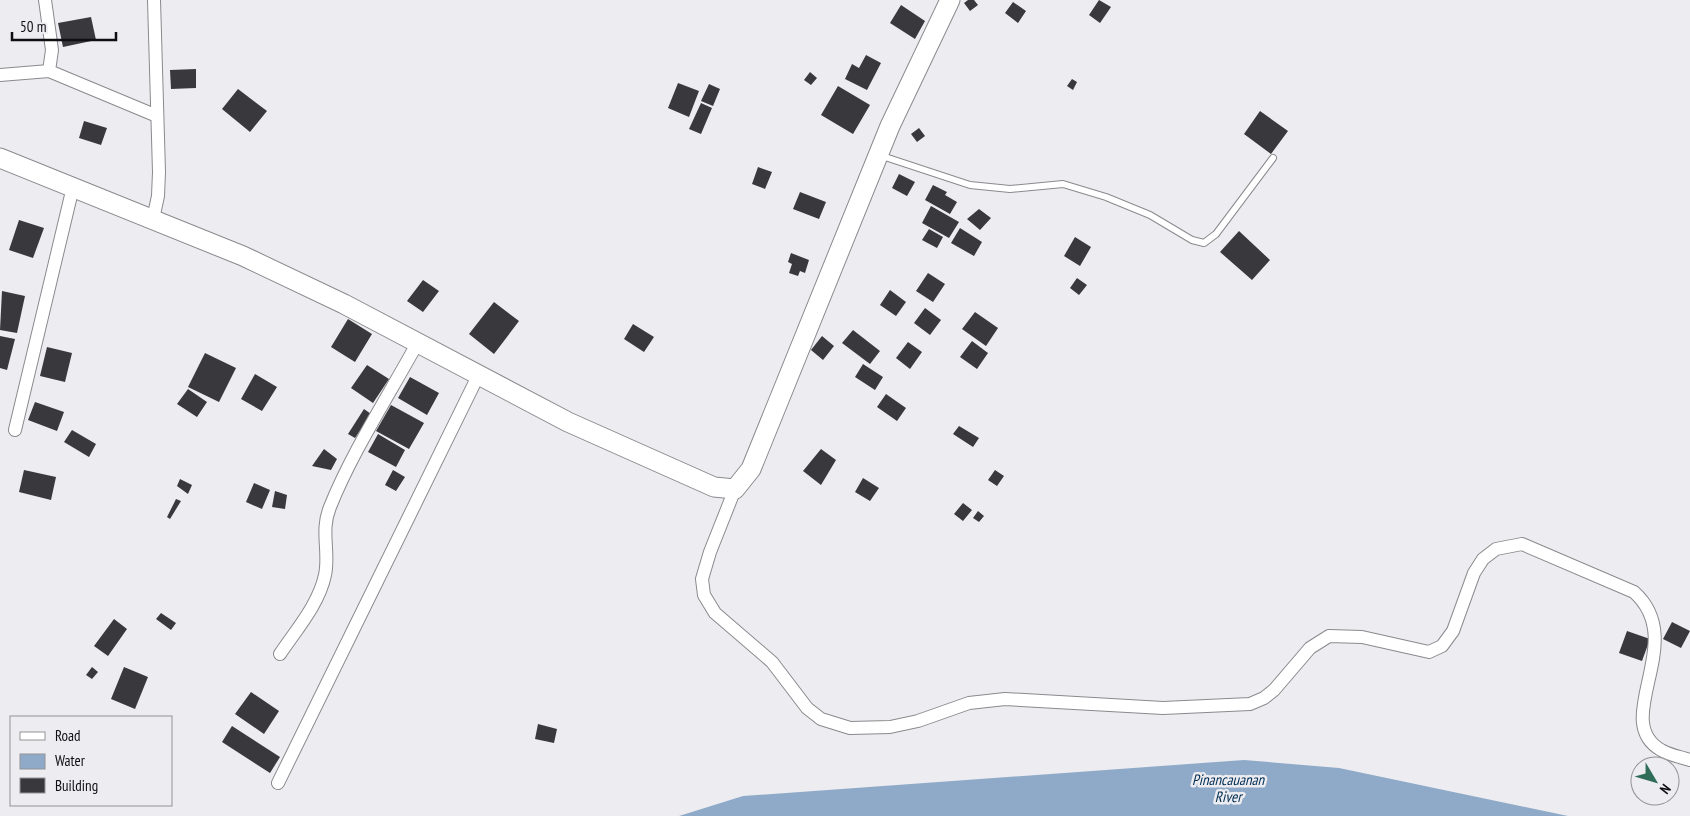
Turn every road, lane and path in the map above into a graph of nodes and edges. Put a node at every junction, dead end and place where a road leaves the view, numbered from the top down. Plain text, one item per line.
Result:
1 (45, 0) edge
2 (154, 0) edge
3 (950, 0) edge
4 (49, 71) junction
5 (0, 74) edge
6 (157, 116) junction
7 (878, 154) junction
8 (0, 158) edge
9 (1273, 158) dead end
10 (74, 186) junction
11 (153, 219) junction
12 (418, 342) junction
13 (479, 374) junction
14 (15, 430) dead end
15 (735, 489) junction
16 (280, 654) dead end
17 (1690, 760) edge
18 (278, 783) dead end

1 - 4 street
2 - 6 street
3 - 7 street
4 - 5 street
4 - 6 street
6 - 11 street
7 - 9 lane
7 - 15 street
8 - 10 street
10 - 11 street
10 - 14 street
11 - 12 street
12 - 13 street
12 - 16 street
13 - 15 street
13 - 18 street
15 - 17 street

